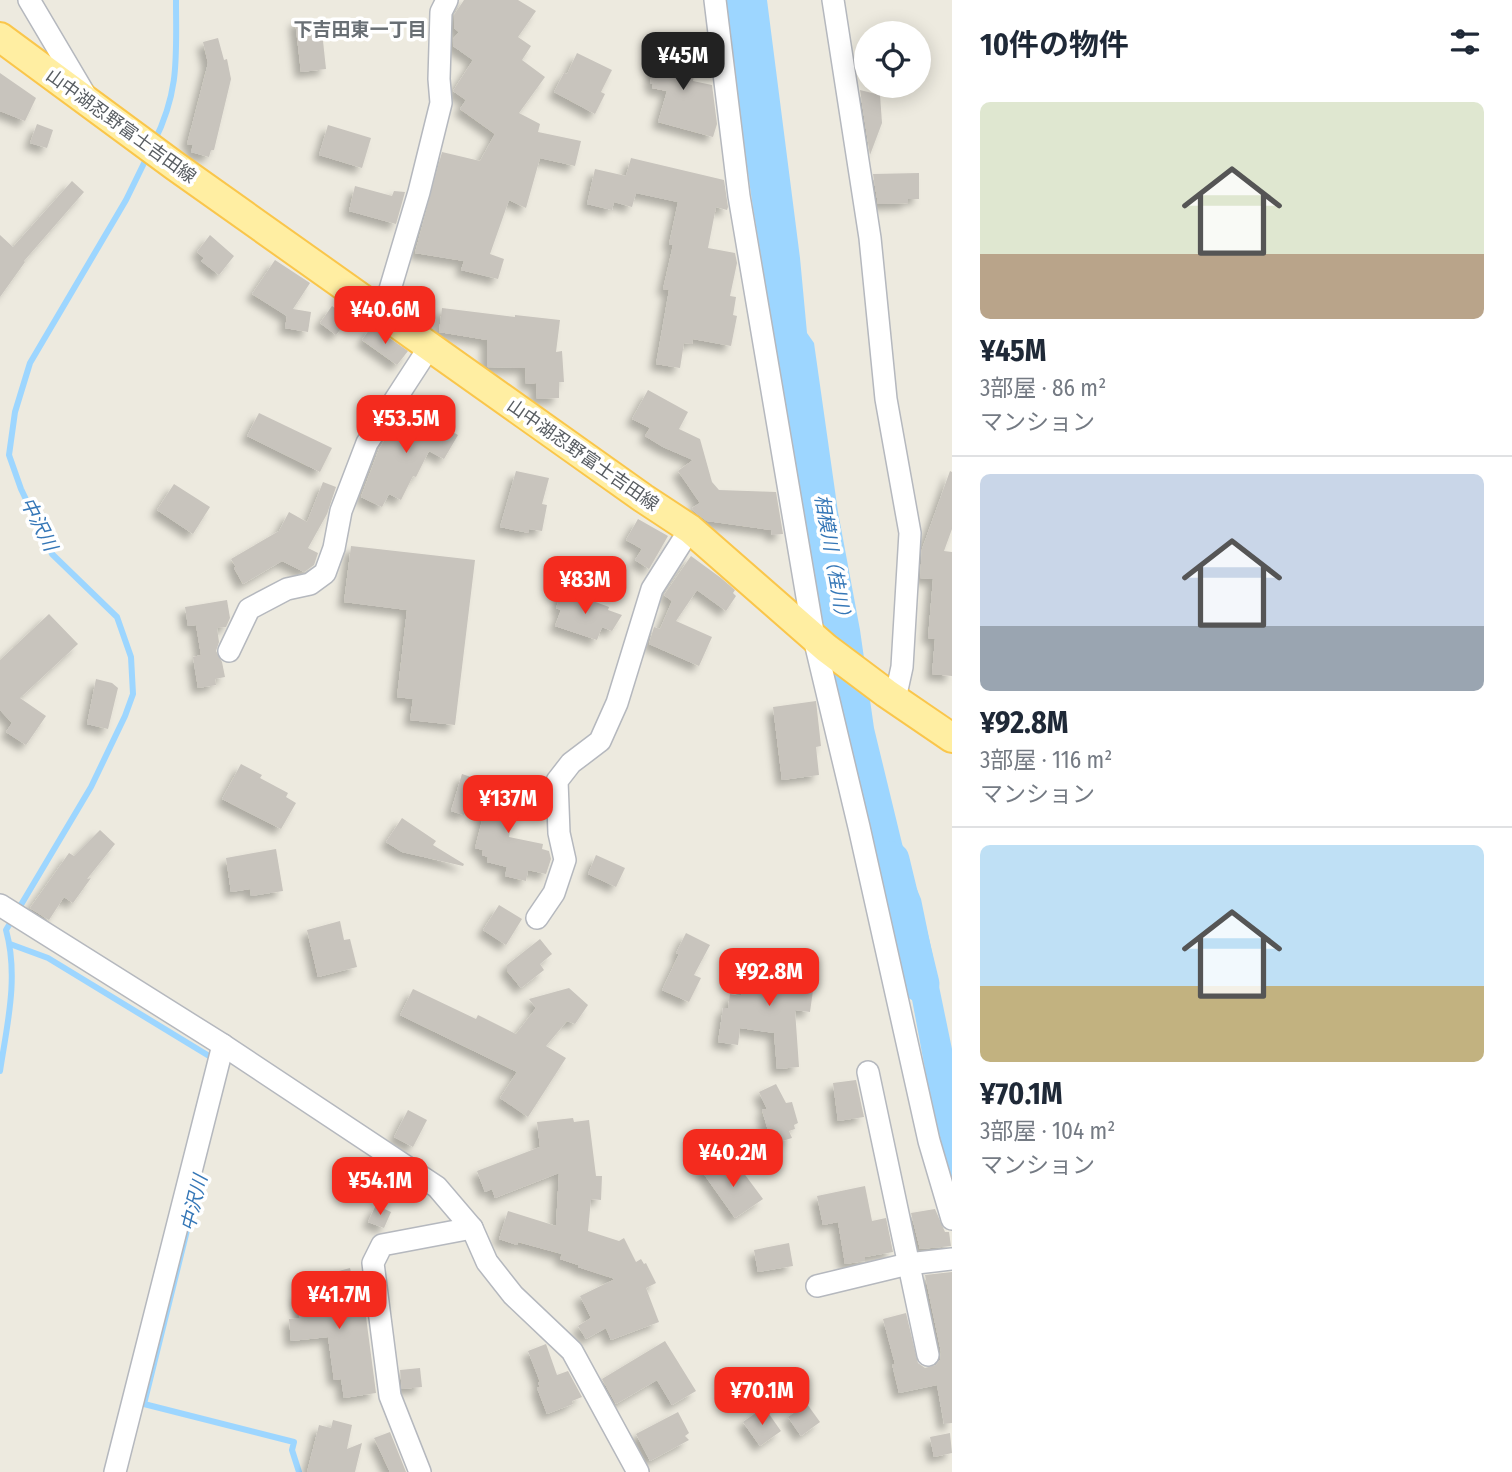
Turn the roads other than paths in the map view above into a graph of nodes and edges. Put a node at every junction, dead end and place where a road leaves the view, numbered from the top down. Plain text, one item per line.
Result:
1 (29, 0) edge
2 (447, 0) edge
3 (715, 0) edge
4 (833, 0) edge
5 (0, 37) edge
6 (97, 108) junction
7 (383, 313) junction
8 (429, 346) junction
9 (690, 529) junction
10 (820, 643) junction
11 (229, 650) dead end
12 (891, 696) junction
13 (952, 737) edge
14 (0, 905) edge
15 (537, 918) dead end
16 (223, 1045) junction
17 (868, 1072) dead end
18 (952, 1219) edge
19 (472, 1228) junction
20 (952, 1259) edge
21 (908, 1264) junction
22 (817, 1286) dead end
23 (928, 1355) dead end
24 (115, 1472) edge
25 (420, 1472) edge
26 (638, 1472) edge

1 - 6 street
2 - 7 street
3 - 10 street
4 - 12 street
5 - 6 main road, 山中湖忍野富士吉田線
6 - 7 main road, 山中湖忍野富士吉田線
7 - 8 main road, 山中湖忍野富士吉田線
8 - 9 main road, 山中湖忍野富士吉田線
8 - 11 street
9 - 10 main road, 山中湖忍野富士吉田線
9 - 15 street
10 - 12 main road, 山中湖忍野富士吉田線
10 - 18 street
12 - 13 main road, 山中湖忍野富士吉田線
14 - 16 street
16 - 19 street
16 - 24 street
17 - 21 street
19 - 25 street
19 - 26 street
20 - 21 street
21 - 22 street
21 - 23 street

